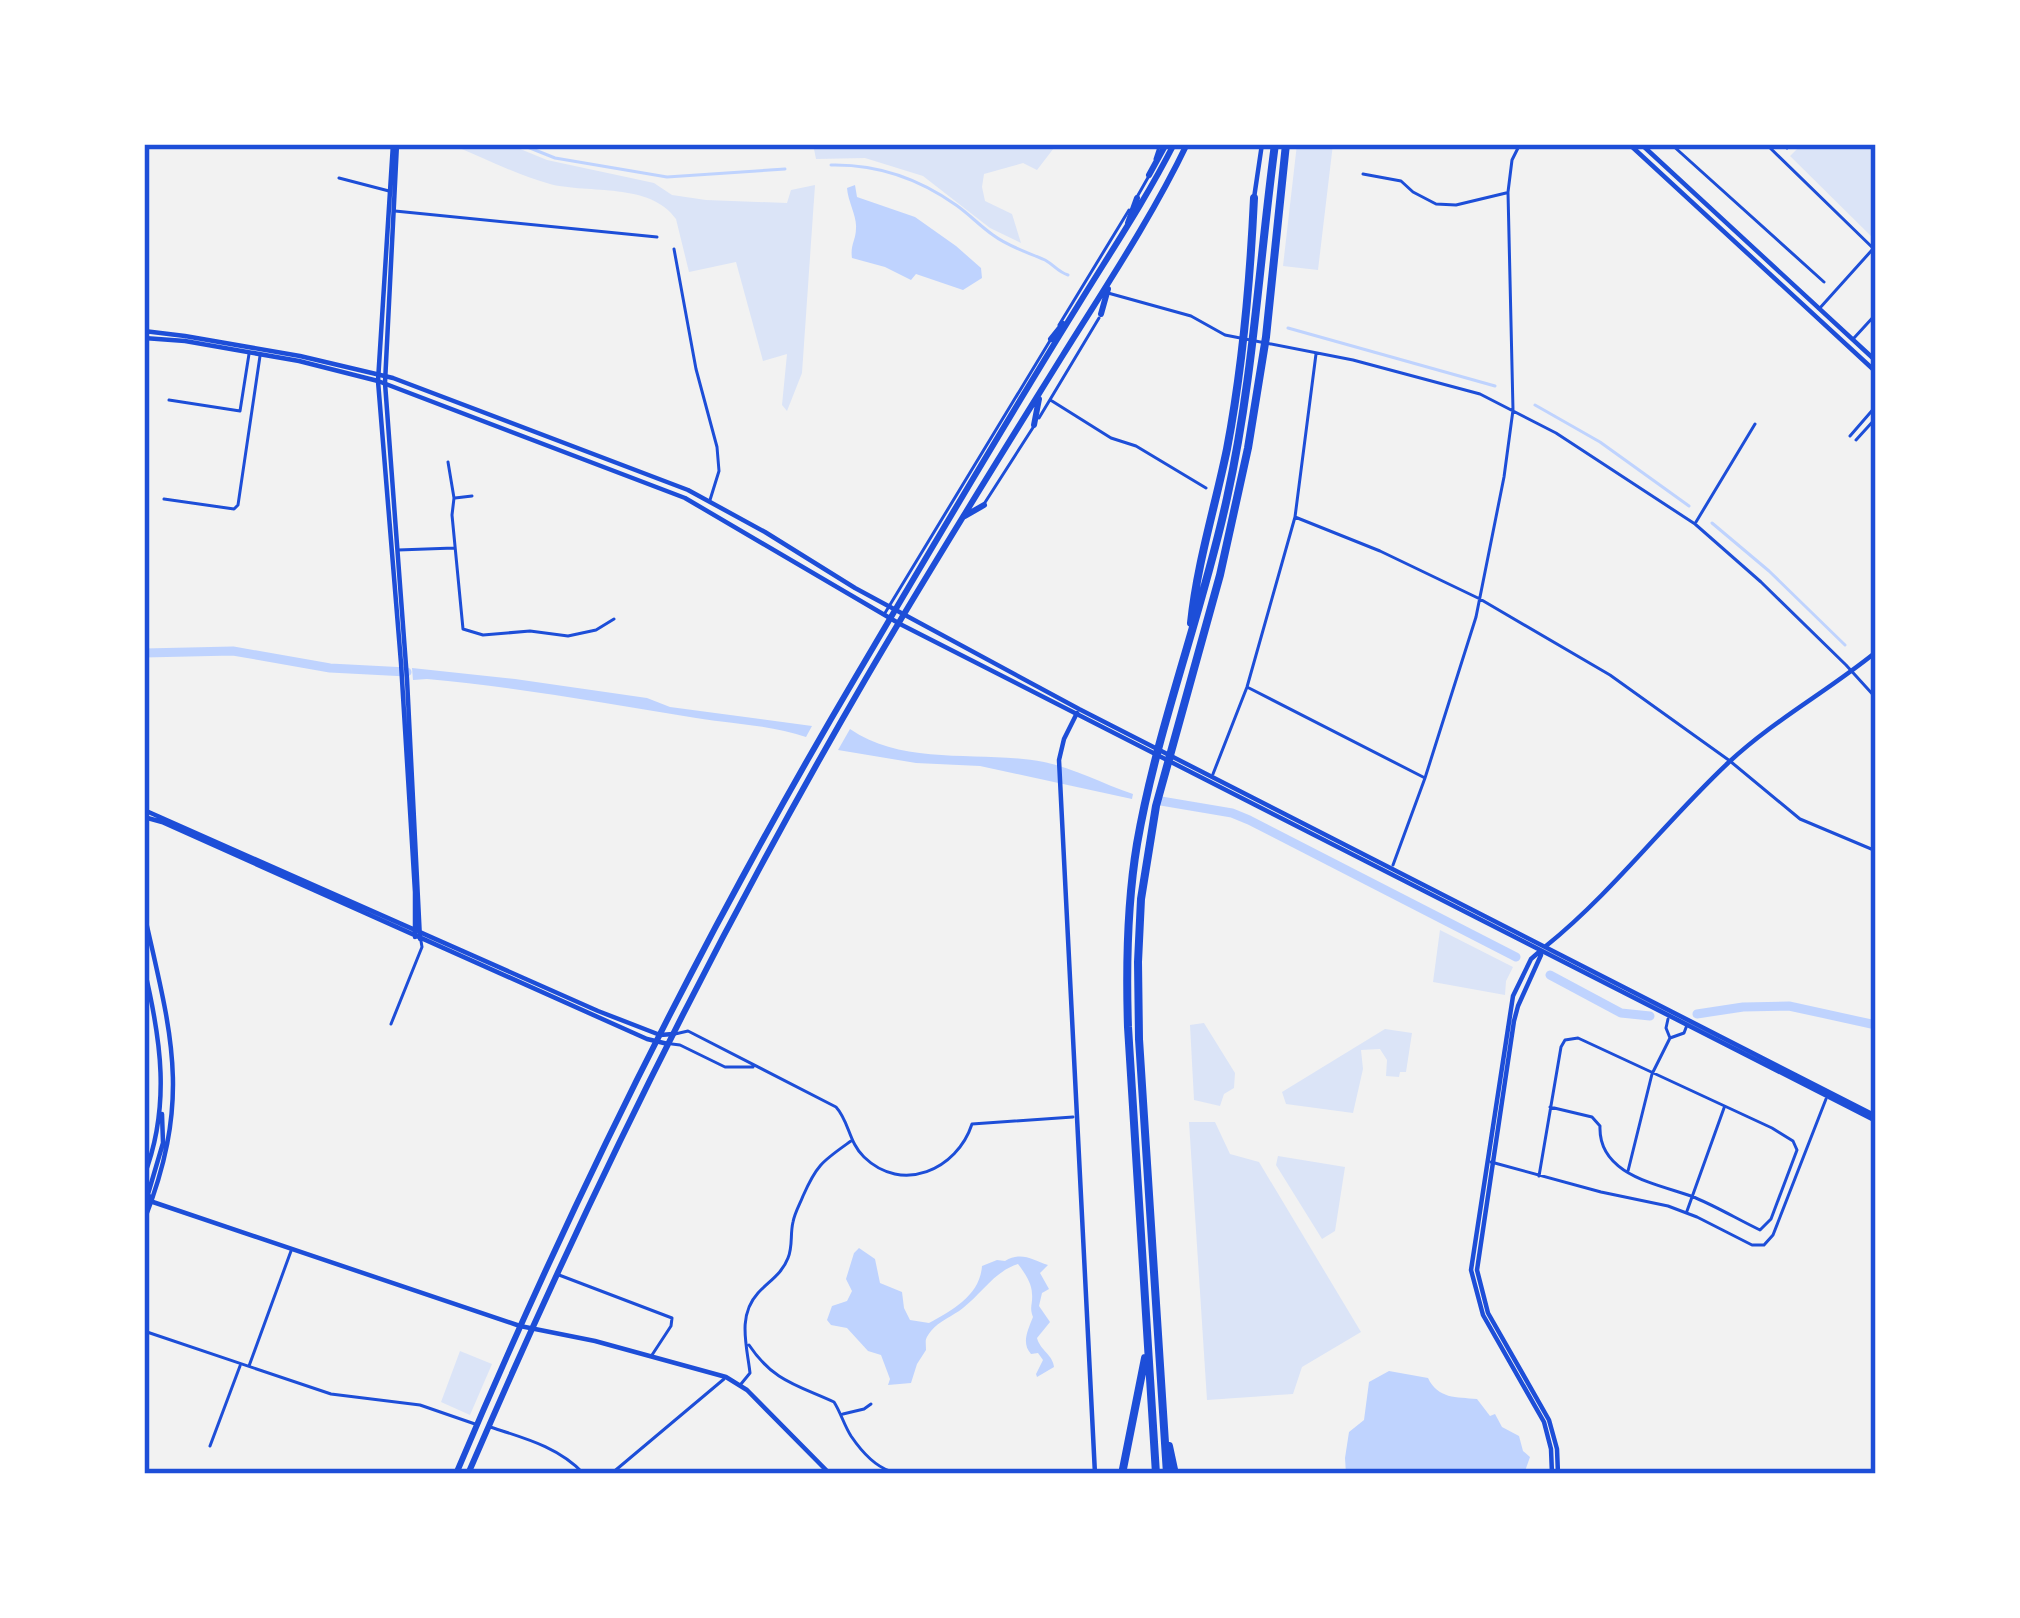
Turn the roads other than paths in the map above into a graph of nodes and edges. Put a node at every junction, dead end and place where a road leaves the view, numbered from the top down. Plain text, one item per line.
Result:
1 (395, 144) edge
2 (1167, 144) edge
3 (1187, 144) edge
4 (1262, 144) edge
5 (1275, 144) edge
6 (1286, 144) edge
7 (1520, 144) edge
8 (1629, 144) edge
9 (1641, 144) edge
10 (1671, 144) edge
11 (1766, 144) edge
12 (1363, 174) dead end
13 (1149, 176) joint
14 (339, 178) dead end
15 (389, 190) junction
16 (1508, 192) junction
17 (1137, 198) junction
18 (1254, 198) joint
19 (393, 211) junction
20 (1125, 232) junction
21 (657, 237) dead end
22 (674, 248) dead end
23 (1875, 250) edge
24 (1824, 282) dead end
25 (1089, 288) junction
26 (1104, 292) junction
27 (1077, 308) junction
28 (1819, 309) junction
29 (1102, 314) joint
30 (1876, 314) edge
31 (144, 335) edge
32 (1051, 339) junction
33 (1852, 340) junction
34 (249, 352) junction
35 (260, 352) junction
36 (1317, 353) junction
37 (1876, 361) edge
38 (1876, 372) edge
39 (381, 378) junction
40 (1040, 392) junction
41 (169, 400) dead end
42 (1051, 400) junction
43 (1876, 406) edge
44 (1513, 410) junction
45 (1876, 418) edge
46 (1755, 424) dead end
47 (1034, 425) junction
48 (1850, 436) dead end
49 (1856, 440) dead end
50 (448, 462) dead end
51 (1206, 488) dead end
52 (472, 496) dead end
53 (454, 498) junction
54 (164, 499) dead end
55 (710, 502) junction
56 (983, 506) joint
57 (962, 518) junction
58 (1295, 518) junction
59 (1695, 524) junction
60 (455, 548) junction
61 (398, 550) junction
62 (1480, 599) junction
63 (894, 614) junction
64 (614, 620) dead end
65 (1876, 652) edge
66 (1186, 653) junction
67 (404, 664) junction
68 (1851, 671) junction
69 (1247, 687) junction
70 (1876, 698) edge
71 (1077, 713) junction
72 (1730, 761) junction
73 (1212, 776) junction
74 (1425, 778) junction
75 (144, 814) edge
76 (1876, 851) edge
77 (1391, 870) junction
78 (144, 914) edge
79 (418, 935) junction
80 (1544, 948) junction
81 (144, 968) edge
82 (1670, 1014) junction
83 (1688, 1023) junction
84 (392, 1024) dead end
85 (674, 1034) junction
86 (1670, 1038) junction
87 (658, 1039) junction
88 (668, 1044) junction
89 (755, 1067) junction
90 (1652, 1074) junction
91 (1828, 1094) junction
92 (1550, 1107) junction
93 (161, 1108) junction
94 (1724, 1108) junction
95 (173, 1109) junction
96 (1076, 1117) junction
97 (1876, 1119) edge
98 (852, 1140) junction
99 (1489, 1161) junction
100 (1628, 1173) junction
101 (144, 1176) edge
102 (1539, 1176) junction
103 (1693, 1197) junction
104 (148, 1200) edge
105 (1686, 1212) junction
106 (144, 1221) edge
107 (292, 1250) junction
108 (558, 1274) junction
109 (1150, 1324) junction
110 (520, 1326) junction
111 (531, 1328) junction
112 (144, 1331) edge
113 (744, 1338) junction
114 (652, 1356) junction
115 (241, 1365) junction
116 (249, 1367) junction
117 (727, 1377) junction
118 (740, 1385) junction
119 (871, 1404) dead end
120 (841, 1415) junction
121 (476, 1425) junction
122 (489, 1426) junction
123 (210, 1446) dead end
124 (959, 1471) edge
125 (456, 1474) edge
126 (468, 1474) edge
127 (584, 1474) edge
128 (611, 1474) edge
129 (830, 1474) edge
130 (1095, 1474) edge
131 (1122, 1474) edge
132 (1156, 1474) edge
133 (1171, 1474) edge
134 (1555, 1474) edge

1 - 15 main road
1 - 19 main road
2 - 13 main road
2 - 20 main road
3 - 26 main road
4 - 18 main road
5 - 66 highway
6 - 109 highway
7 - 16 street
8 - 38 main road
9 - 28 main road
10 - 24 street
11 - 23 street
12 - 16 street
13 - 17 street
14 - 15 street
15 - 39 main road
16 - 44 street
17 - 20 main road
17 - 32 street
18 - 66 highway
19 - 21 street
19 - 39 main road
20 - 25 main road
22 - 55 street
23 - 28 street
25 - 26 street
25 - 27 main road
26 - 29 main road
26 - 36 street
26 - 40 main road
27 - 32 main road
27 - 63 main road
28 - 33 main road
29 - 42 street
30 - 33 street
31 - 34 main road
31 - 35 main road
32 - 63 street
33 - 37 main road
34 - 35 main road
34 - 41 street
35 - 39 main road
35 - 54 street
36 - 44 street
36 - 58 street
39 - 55 main road
39 - 61 main road
39 - 63 main road
39 - 67 main road
40 - 47 main road
40 - 57 main road
42 - 47 street
42 - 51 street
43 - 48 street
44 - 59 street
44 - 62 street
45 - 49 street
46 - 59 street
47 - 56 street
50 - 53 street
52 - 53 street
53 - 60 street
55 - 63 main road
56 - 57 main road
57 - 63 main road
58 - 62 street
58 - 69 street
59 - 68 street
60 - 61 street
60 - 64 street
61 - 67 main road
62 - 72 street
62 - 74 street
63 - 71 main road
63 - 73 main road
63 - 85 main road
63 - 87 main road
65 - 68 main road
66 - 109 highway
67 - 79 main road
68 - 70 street
68 - 72 main road
69 - 73 street
69 - 74 street
71 - 77 main road
71 - 96 main road
72 - 76 street
72 - 80 main road
73 - 77 main road
74 - 77 street
75 - 79 main road
77 - 80 main road
78 - 95 main road
79 - 84 street
79 - 87 main road
80 - 82 main road
80 - 99 main road
81 - 93 main road
82 - 83 main road
82 - 86 street
83 - 86 street
83 - 91 main road
85 - 87 main road
85 - 88 main road
85 - 89 street
86 - 90 street
87 - 88 main road
87 - 110 main road
88 - 89 street
88 - 108 main road
89 - 98 street
90 - 92 street
90 - 94 street
90 - 100 street
91 - 97 main road
91 - 105 street
92 - 100 street
92 - 102 street
93 - 95 main road
93 - 101 main road
93 - 104 main road
94 - 103 street
94 - 103 street
95 - 104 main road
96 - 98 street
96 - 130 main road
98 - 113 street
99 - 102 street
99 - 134 main road
100 - 103 street
102 - 105 street
103 - 105 street
104 - 106 main road
104 - 107 main road
107 - 110 main road
107 - 116 street
108 - 111 main road
108 - 114 street
109 - 131 highway
109 - 132 highway
109 - 133 highway
110 - 111 main road
110 - 121 main road
111 - 114 main road
111 - 122 main road
112 - 115 street
113 - 118 street
113 - 120 street
114 - 117 main road
115 - 116 street
115 - 123 street
116 - 121 street
117 - 118 main road
117 - 128 street
118 - 129 main road
119 - 120 street
120 - 124 street
121 - 125 main road
122 - 126 main road
122 - 127 street

